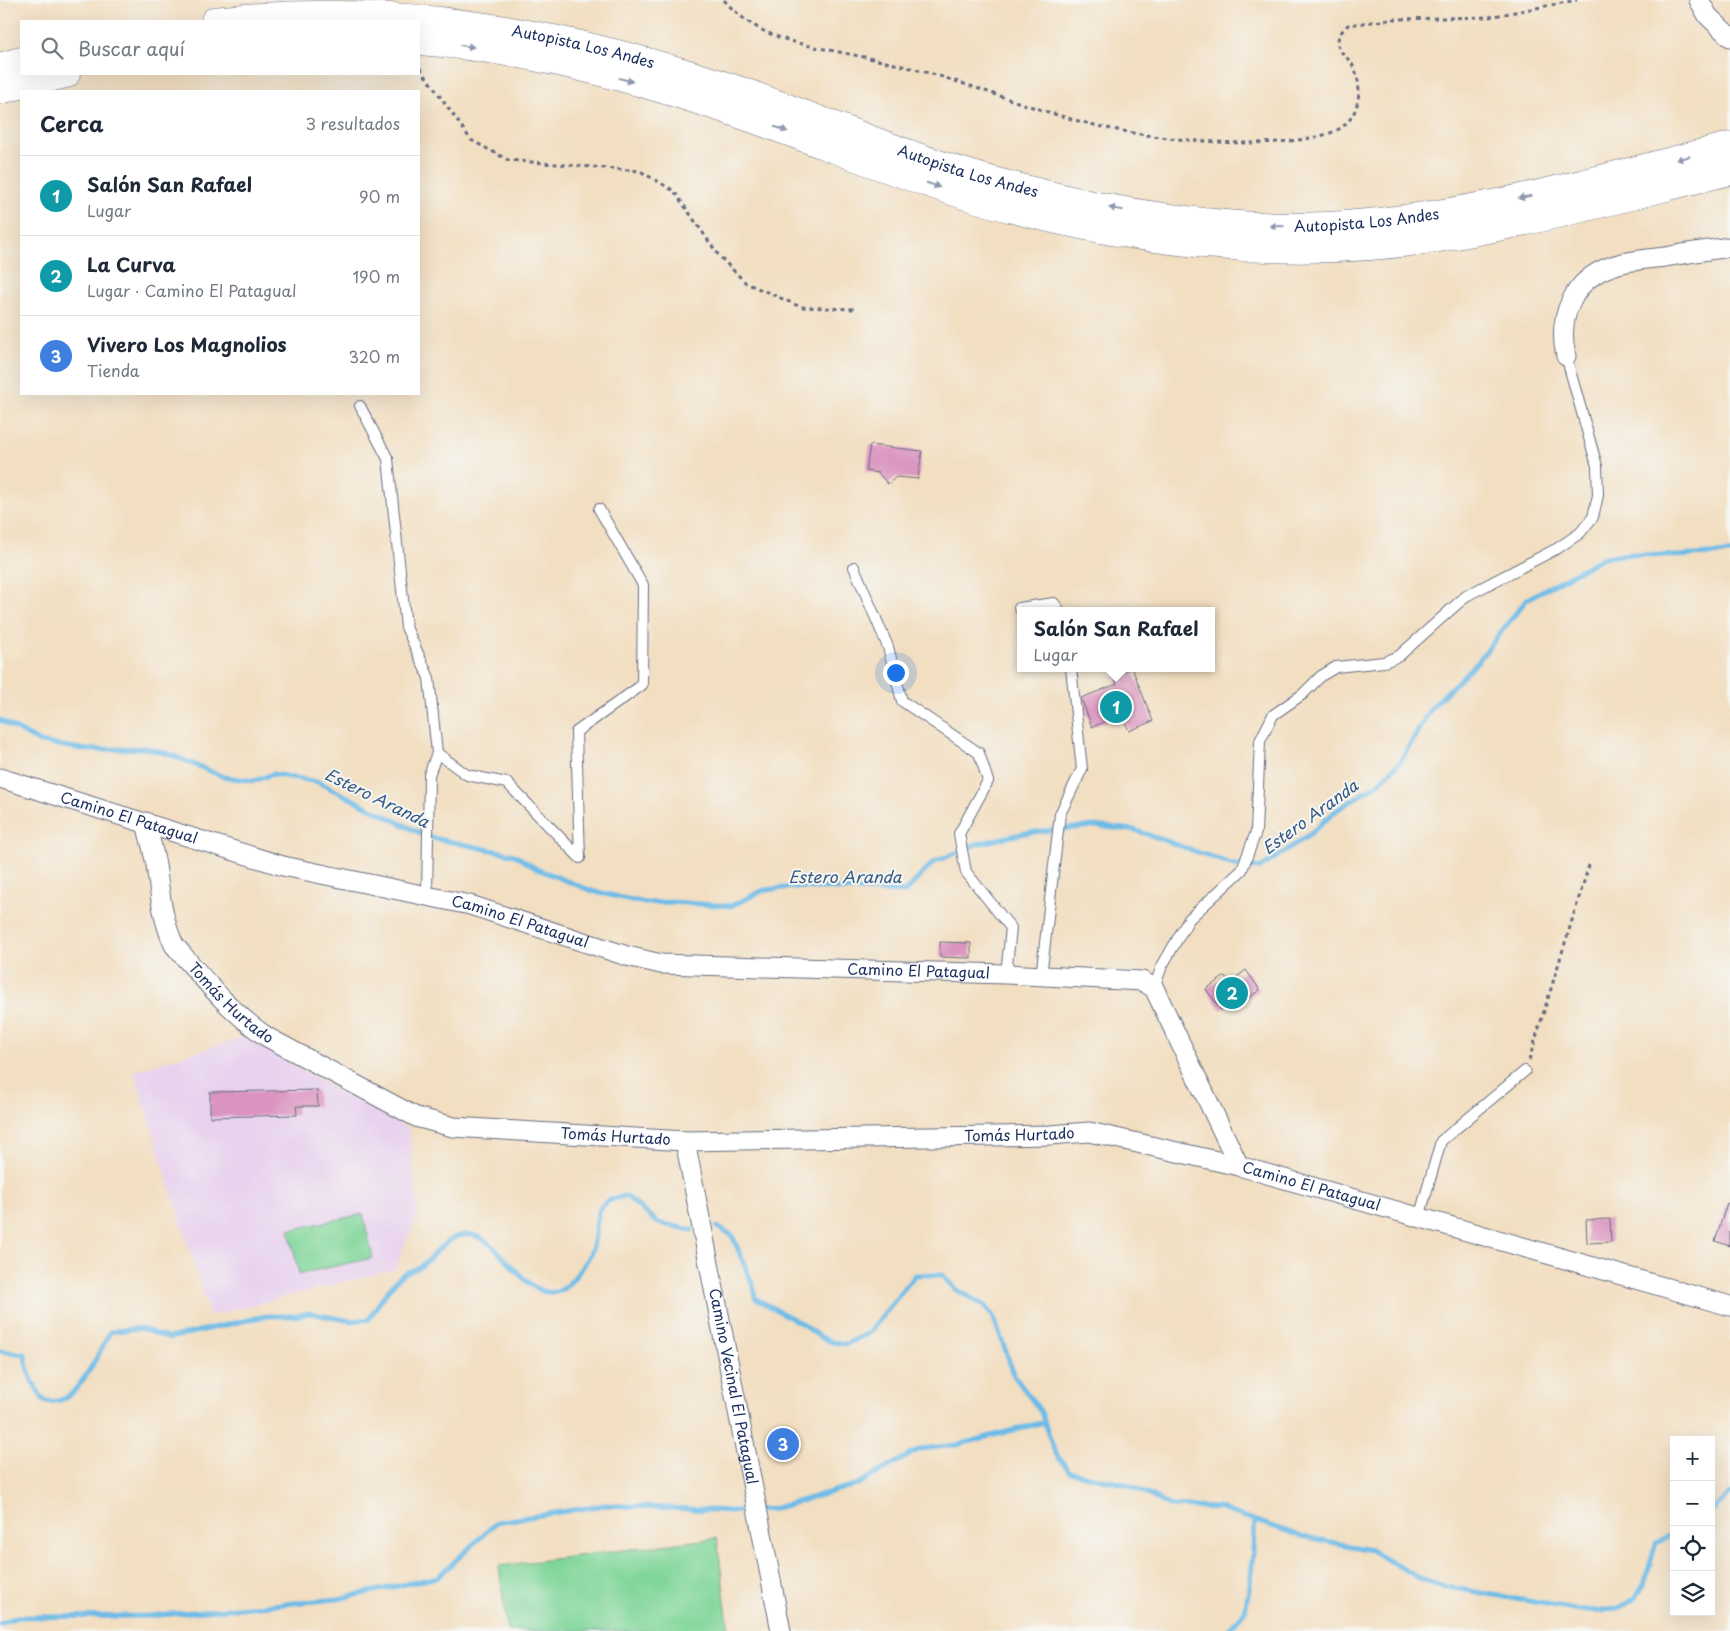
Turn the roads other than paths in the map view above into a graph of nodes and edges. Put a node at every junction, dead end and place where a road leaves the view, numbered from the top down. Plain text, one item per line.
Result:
1 (1699, 0) edge
2 (231, 20) edge
3 (1730, 36) edge
4 (420, 41) edge
5 (20, 61) edge
6 (0, 67) edge
7 (62, 75) edge
8 (0, 90) edge
9 (1730, 146) edge
10 (1730, 171) edge
11 (1730, 247) edge
12 (1566, 356) joint
13 (360, 406) dead end
14 (599, 509) dead end
15 (854, 567) dead end
16 (1026, 607) edge
17 (1057, 607) edge
18 (1071, 672) edge
19 (437, 753) junction
20 (0, 778) edge
21 (146, 822) junction
22 (427, 895) junction
23 (1006, 974) junction
24 (1041, 977) junction
25 (1154, 988) junction
26 (1525, 1070) road end
27 (685, 1141) junction
28 (1239, 1166) junction
29 (1419, 1218) junction
30 (1730, 1306) edge
31 (781, 1631) edge

1 - 3 street
9 -> 2 highway, Autopista Los Andes
4 -> 10 highway, Autopista Los Andes
5 - 6 highway
7 - 8 highway
11 - 12 street
12 - 25 lane
13 - 19 lane
14 - 19 lane
15 - 23 lane
16 - 17 lane
18 - 24 lane
19 - 22 lane
20 - 21 street, Camino El Patagual
21 - 22 street, Camino El Patagual
21 - 27 street, Tomás Hurtado
22 - 23 street, Camino El Patagual
23 - 24 street, Camino El Patagual
24 - 25 street, Camino El Patagual
25 - 28 street, Camino El Patagual
26 - 29 lane
27 - 28 street, Tomás Hurtado
27 - 31 street, Camino Vecinal El Patagual
28 - 29 street, Camino El Patagual
29 - 30 street, Camino El Patagual

